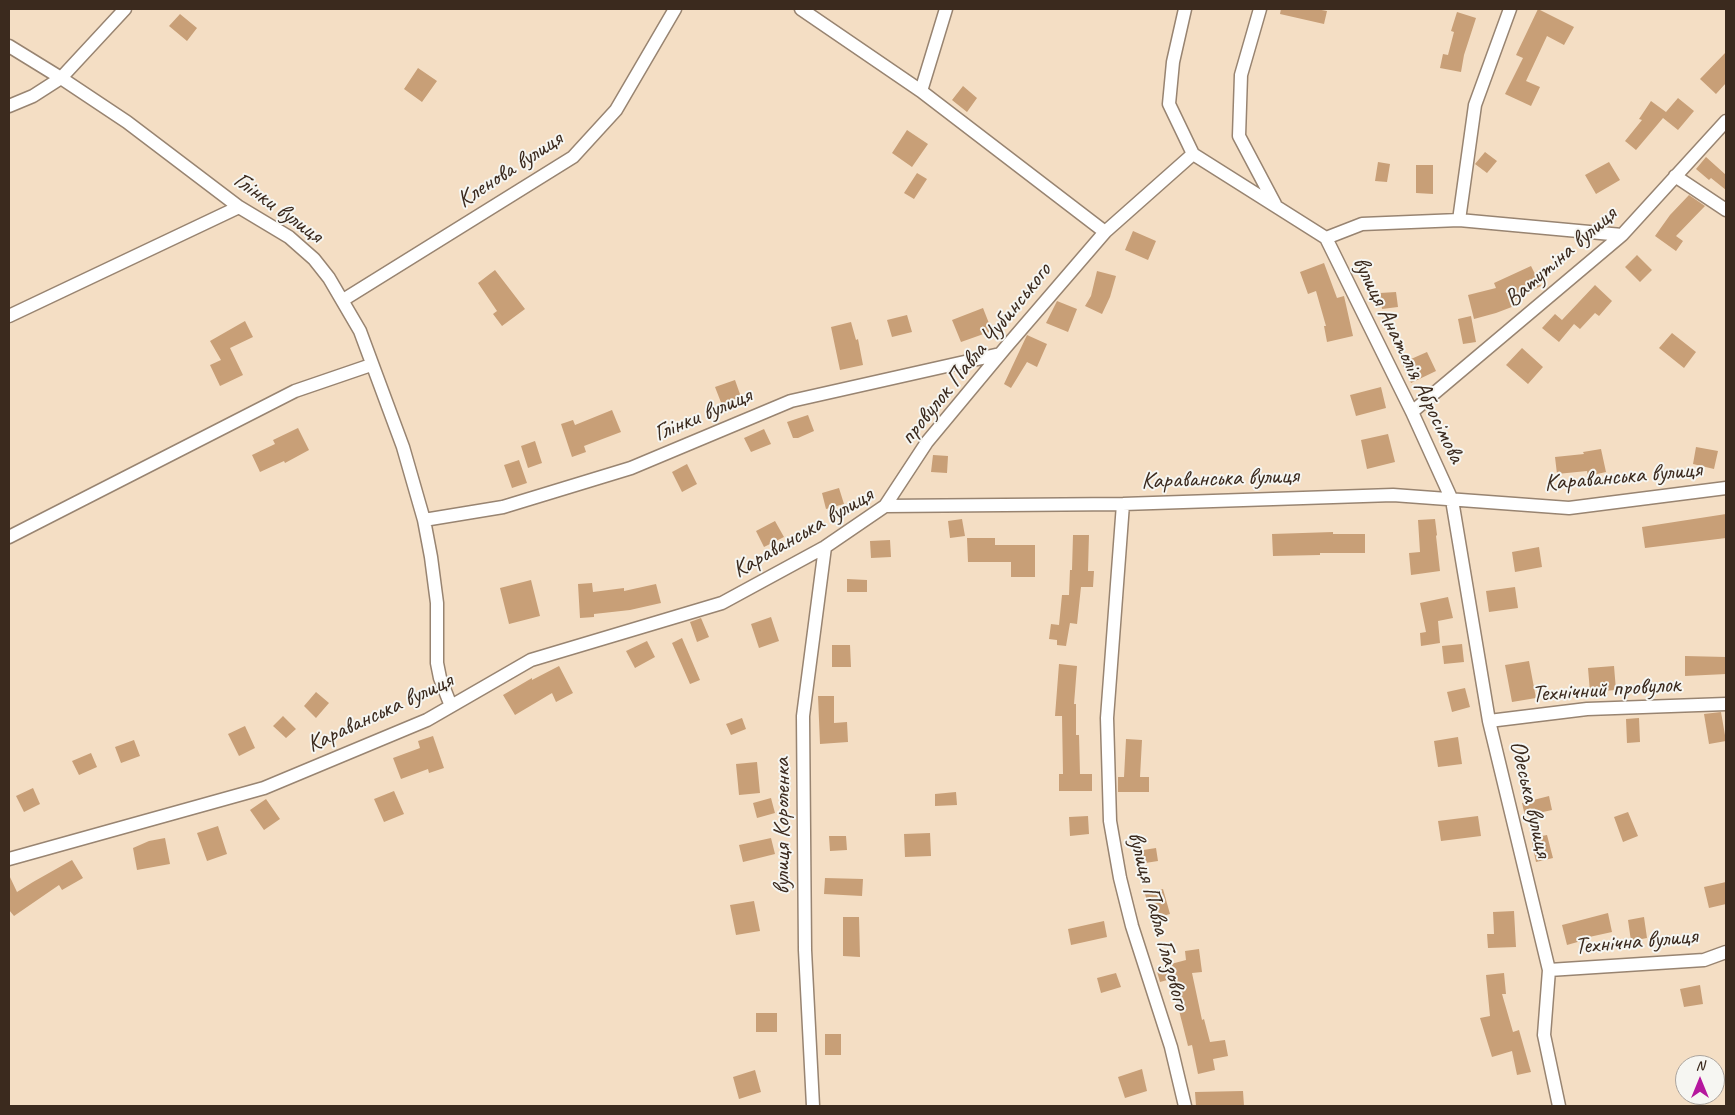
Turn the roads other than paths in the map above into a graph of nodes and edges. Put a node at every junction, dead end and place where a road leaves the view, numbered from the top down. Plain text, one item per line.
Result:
1 (125, 9) edge
2 (675, 9) edge
3 (802, 9) edge
4 (946, 9) edge
5 (1185, 9) edge
6 (1260, 9) edge
7 (1510, 9) edge
8 (9, 46) edge
9 (61, 78) junction
10 (921, 91) junction
11 (9, 106) edge
12 (1726, 121) edge
13 (1193, 154) junction
14 (1675, 176) junction
15 (1276, 206) junction
16 (239, 207) junction
17 (1726, 210) edge
18 (1459, 220) junction
19 (1104, 232) junction
20 (1622, 235) junction
21 (1326, 238) junction
22 (343, 300) junction
23 (9, 316) edge
24 (1000, 354) junction
25 (371, 365) junction
26 (1412, 412) junction
27 (1726, 488) edge
28 (1452, 500) junction
29 (1123, 504) junction
30 (885, 506) junction
31 (424, 520) junction
32 (9, 538) edge
33 (825, 548) junction
34 (1726, 704) edge
35 (451, 706) junction
36 (1489, 721) junction
37 (9, 859) edge
38 (1726, 952) edge
39 (1549, 970) junction
40 (813, 1106) edge
41 (1185, 1106) edge
42 (1559, 1106) edge

1 - 9 street
2 - 22 street, Кленова вулиця
3 - 10 street
4 - 10 street
5 - 13 street
6 - 15 street
7 - 18 street
8 - 9 street, Глінки вулиця
9 - 11 street
9 - 16 street, Глінки вулиця
10 - 19 street
12 - 14 street, Ватутіна вулиця
13 - 15 street
13 - 19 street, провулок Павла Чубинського
14 - 17 street
14 - 20 street, Ватутіна вулиця
15 - 21 street
16 - 22 street, Глінки вулиця
16 - 23 street
18 - 20 street
18 - 21 street
19 - 24 street, провулок Павла Чубинського
20 - 26 street, Ватутіна вулиця
21 - 26 street, вулиця Анатолія Абросімова
22 - 25 street, Глінки вулиця
24 - 30 street, провулок Павла Чубинського
24 - 31 street, Глінки вулиця
25 - 31 street, Глінки вулиця
25 - 32 street
26 - 28 street, вулиця Анатолія Абросімова
27 - 28 street, Караванська вулиця
28 - 29 street, Караванська вулиця
28 - 36 street, Одеська вулиця
29 - 30 street, Караванська вулиця
29 - 41 street, вулиця Павла Глазового
30 - 33 street, Караванська вулиця
31 - 35 street, Глінки вулиця
33 - 35 street, Караванська вулиця
33 - 40 street, вулиця Короленка
34 - 36 street, Технічний провулок
35 - 37 street, Караванська вулиця
36 - 39 street, Одеська вулиця
38 - 39 street, Технічна вулиця
39 - 42 street, Одеська вулиця

